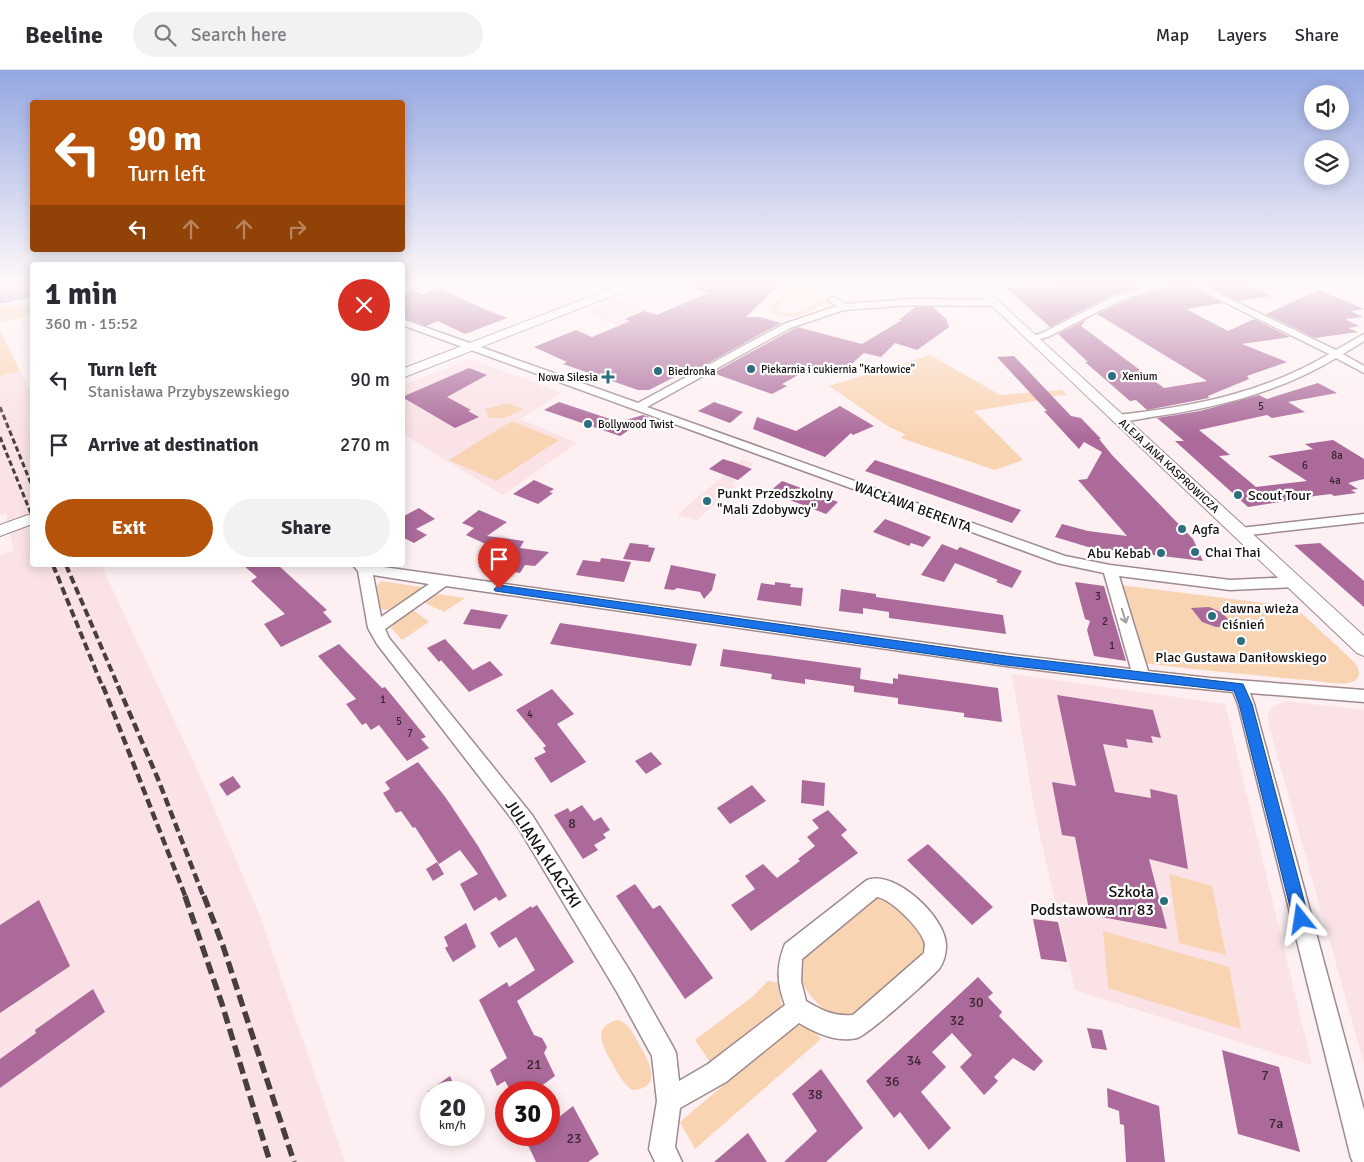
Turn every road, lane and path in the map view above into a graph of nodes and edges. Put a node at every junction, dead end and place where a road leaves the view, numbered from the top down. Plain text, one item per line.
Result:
1 (438, 335) edge
2 (502, 335) edge
3 (771, 335) edge
4 (1029, 335) edge
5 (1045, 335) edge
6 (1297, 335) edge
7 (1032, 338) junction
8 (1364, 338) edge
9 (471, 347) junction
10 (1336, 354) junction
11 (1364, 370) edge
12 (405, 373) edge
13 (637, 408) junction
14 (1117, 418) junction
15 (1364, 518) edge
16 (28, 520) dead end
17 (0, 531) edge
18 (1240, 532) junction
19 (363, 567) edge
20 (1110, 570) junction
21 (443, 581) junction
22 (1294, 582) junction
23 (376, 628) junction
24 (1364, 648) edge
25 (1142, 677) junction
26 (1239, 687) junction
27 (1364, 696) edge
28 (798, 1009) junction
29 (669, 1101) junction
30 (1364, 1158) edge
31 (669, 1162) edge

1 - 9 street, WACŁAWA BERENTA
2 - 9 street
3 - 13 street
4 - 7 street, ALEJA JANA KASPROWICZA
5 - 7 street
6 - 10 street
7 - 14 street, ALEJA JANA KASPROWICZA
8 - 10 street
9 - 12 street
9 - 13 street, WACŁAWA BERENTA
10 - 11 street
10 - 14 street
13 - 20 street, WACŁAWA BERENTA
14 - 18 street, ALEJA JANA KASPROWICZA
15 - 18 street
16 - 17 street
18 - 22 street, ALEJA JANA KASPROWICZA
19 - 21 street
19 - 23 street, JULIANA KLACZKI
20 - 22 street, WACŁAWA BERENTA
20 -> 25 street
21 - 23 street
21 - 25 street
22 - 24 street, ALEJA JANA KASPROWICZA
23 - 29 street, JULIANA KLACZKI
25 - 26 street
26 - 27 street
26 - 30 street
28 - 28 street
28 - 29 street
29 - 31 street, JULIANA KLACZKI

